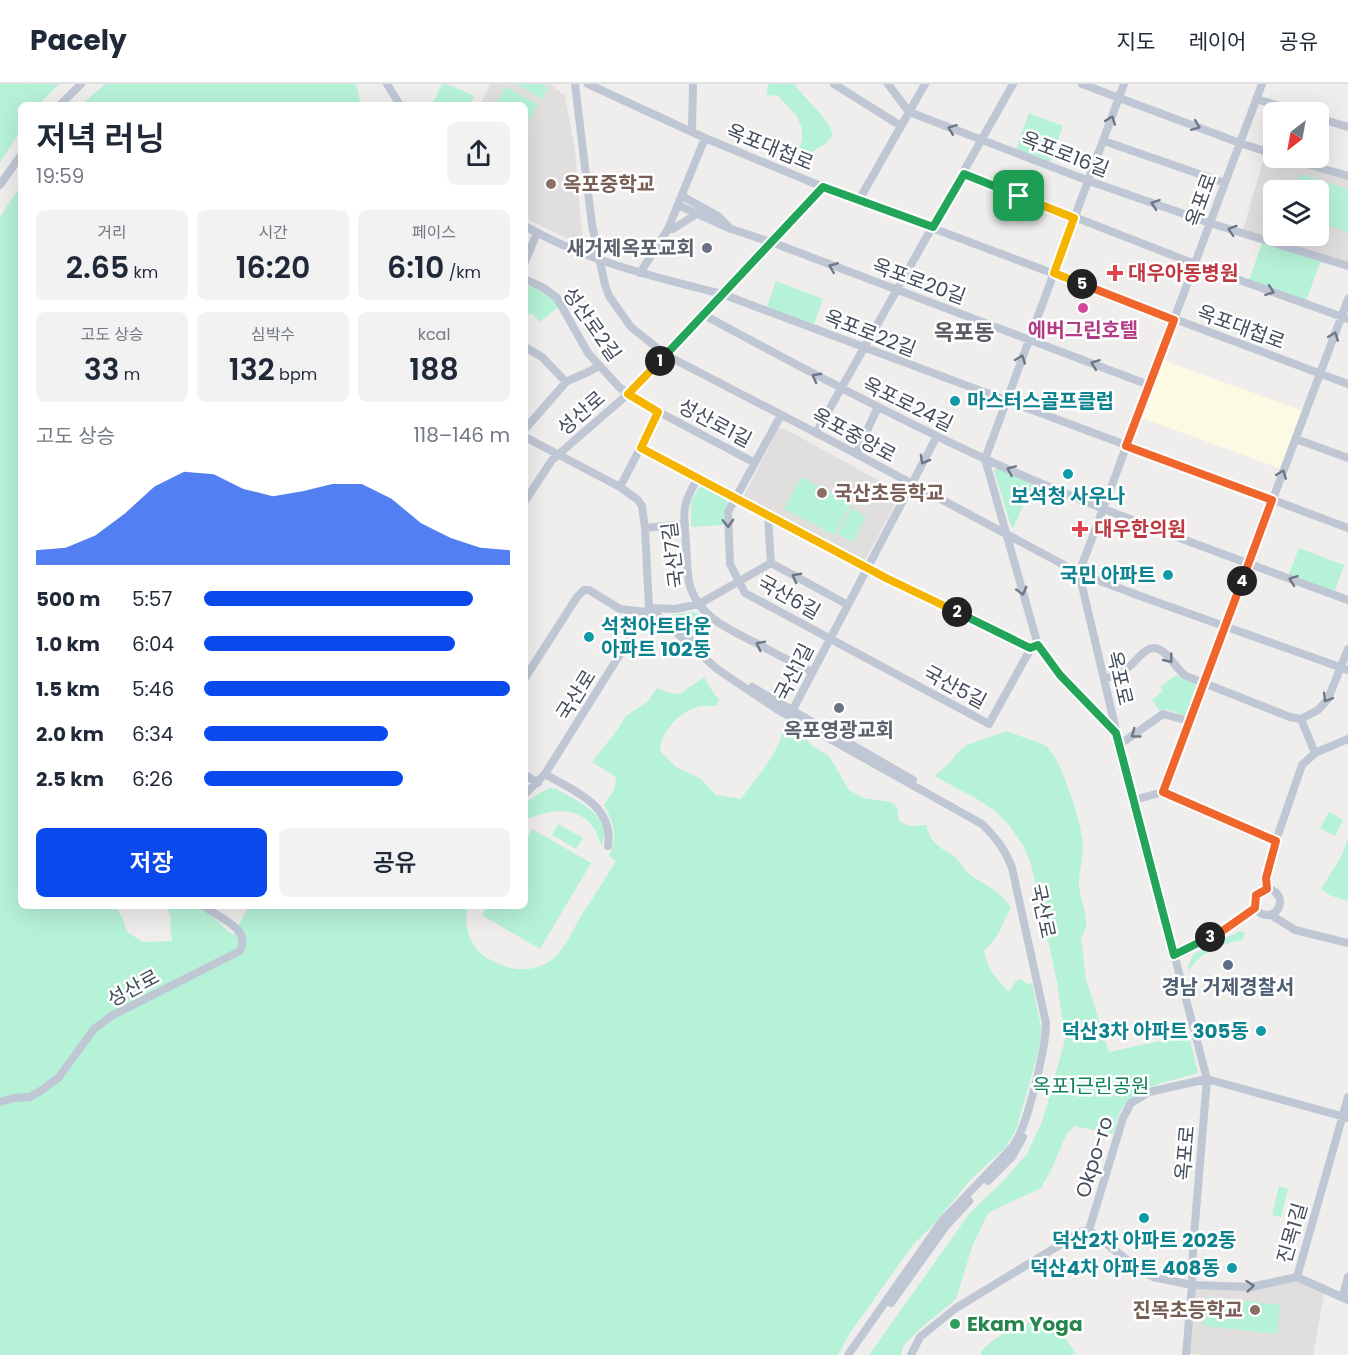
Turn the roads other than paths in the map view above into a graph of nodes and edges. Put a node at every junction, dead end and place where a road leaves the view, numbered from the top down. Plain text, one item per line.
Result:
1 (81, 84) edge
2 (387, 84) edge
3 (575, 84) edge
4 (588, 84) edge
5 (693, 84) edge
6 (834, 84) edge
7 (888, 84) edge
8 (926, 84) edge
9 (1013, 84) edge
10 (1082, 84) edge
11 (1124, 84) edge
12 (1262, 84) edge
13 (1119, 97) junction
14 (1256, 99) junction
15 (63, 102) edge
16 (398, 102) edge
17 (1266, 102) edge
18 (909, 112) junction
19 (1329, 121) edge
20 (901, 126) junction
21 (1348, 127) edge
22 (692, 132) junction
23 (705, 138) junction
24 (982, 140) junction
25 (1104, 141) junction
26 (1240, 143) junction
27 (1263, 150) edge
28 (18, 159) edge
29 (1320, 168) edge
30 (964, 174) junction
31 (1348, 176) edge
32 (1089, 181) junction
33 (1225, 183) junction
34 (0, 186) edge
35 (823, 187) junction
36 (682, 196) junction
37 (859, 200) junction
38 (678, 205) junction
39 (695, 214) junction
40 (1074, 218) junction
41 (1210, 223) junction
42 (933, 227) junction
43 (528, 228) edge
44 (668, 229) junction
45 (731, 229) junction
46 (537, 233) junction
47 (771, 242) junction
48 (528, 255) edge
49 (599, 260) junction
50 (1196, 264) junction
51 (1348, 266) edge
52 (640, 273) junction
53 (1054, 273) junction
54 (528, 280) edge
55 (897, 290) junction
56 (722, 294) junction
57 (1348, 299) edge
58 (704, 315) junction
59 (1345, 318) edge
60 (1174, 320) junction
61 (1029, 340) junction
62 (864, 348) junction
63 (528, 349) edge
64 (666, 355) junction
65 (598, 366) junction
66 (1320, 374) junction
67 (566, 382) junction
68 (1348, 384) edge
69 (1149, 385) junction
70 (841, 390) junction
71 (628, 394) junction
72 (1006, 402) junction
73 (878, 407) junction
74 (658, 412) junction
75 (781, 415) junction
76 (528, 426) edge
77 (816, 433) junction
78 (937, 436) junction
79 (528, 438) edge
80 (1296, 439) junction
81 (1126, 446) junction
82 (641, 448) junction
83 (559, 454) junction
84 (856, 454) junction
85 (1348, 458) edge
86 (985, 459) junction
87 (755, 463) junction
88 (698, 478) junction
89 (911, 484) junction
90 (620, 487) junction
91 (528, 496) edge
92 (735, 499) junction
93 (1272, 500) junction
94 (1104, 508) junction
95 (768, 516) junction
96 (685, 524) junction
97 (645, 528) junction
98 (1348, 528) edge
99 (1005, 534) junction
100 (1248, 563) junction
101 (771, 564) junction
102 (867, 568) junction
103 (1079, 573) junction
104 (739, 583) junction
105 (1348, 600) edge
106 (699, 604) junction
107 (848, 604) junction
108 (650, 610) junction
109 (1225, 627) junction
110 (830, 638) junction
111 (1034, 647) junction
112 (1348, 650) edge
113 (1345, 668) edge
114 (812, 672) junction
115 (528, 673) edge
116 (1104, 679) junction
117 (1204, 682) junction
118 (791, 714) junction
119 (1301, 718) junction
120 (1189, 721) junction
121 (1116, 733) junction
122 (1348, 739) edge
123 (1119, 745) junction
124 (1315, 753) junction
125 (545, 774) junction
126 (528, 777) edge
127 (538, 783) junction
128 (528, 791) edge
129 (1163, 792) junction
130 (1134, 800) junction
131 (1276, 841) junction
132 (608, 846) dead end
133 (1267, 889) junction
134 (1255, 908) junction
135 (209, 909) edge
136 (1271, 915) junction
137 (1348, 943) edge
138 (1174, 955) junction
139 (1207, 1079) junction
140 (1348, 1097) edge
141 (0, 1102) edge
142 (1345, 1117) edge
143 (1089, 1230) junction
144 (1297, 1277) junction
145 (1348, 1277) edge
146 (1192, 1284) junction
147 (1345, 1298) edge
148 (848, 1355) edge
149 (853, 1355) edge
150 (911, 1355) edge
151 (1186, 1355) edge

1 - 15 street
2 - 16 street
3 - 49 street, 옥포중앙로
4 - 22 street, 옥포대첩로
5 - 22 street
6 - 20 street
7 - 18 street
8 - 18 street
9 - 24 street
10 - 13 street
11 - 13 street
12 - 14 street, 옥포로
25 -> 13 street
13 -> 26 street
14 - 17 street
14 - 26 street, 옥포로
18 - 20 street
24 -> 18 street, 옥포로16길
19 - 21 street
20 - 37 street
22 - 23 street, 옥포대첩로
23 - 35 street, 옥포대첩로
23 - 36 street
24 - 30 street
24 - 32 street, 옥포로16길
25 - 32 street
25 - 33 street
26 - 27 street
26 - 33 street, 옥포로
28 - 34 street
29 - 31 street
30 - 40 street
30 - 42 street
32 - 40 street
41 -> 32 street, 옥포로16길
33 - 41 street, 옥포로
35 - 37 street, 옥포대첩로
35 - 47 street, 성산로
36 - 38 street
36 - 45 street
37 - 42 street, 옥포대첩로
38 - 39 street, 옥포로20길
38 - 44 street
39 - 44 street
39 - 45 street, 옥포로20길
40 - 50 street
40 - 53 street
41 - 50 street, 옥포로
51 -> 41 street, 옥포로16길
42 - 53 street, 옥포대첩로
42 - 55 street
43 - 46 street
44 - 52 street
45 - 47 street, 옥포로20길
46 - 48 street
46 - 49 street
55 -> 47 street, 옥포로20길
47 - 56 street, 성산로
49 - 52 street, 옥포로22길
49 - 64 street, 옥포중앙로
50 -> 59 street
50 - 60 street, 옥포로
52 - 56 street, 옥포로22길
53 - 60 street, 옥포대첩로
53 - 61 street
54 - 65 street, 성산로2길
55 - 61 street, 옥포로20길
55 - 62 street
56 - 58 street, 성산로
56 - 62 street, 옥포로22길
57 - 59 street
58 - 64 street, 성산로
70 -> 58 street, 옥포로24길
66 -> 59 street
60 - 66 street, 옥포대첩로
60 - 69 street, 옥포로
69 -> 61 street, 옥포로20길
72 -> 61 street
62 - 70 street
62 - 72 street, 옥포로22길
63 - 67 street
64 - 71 street, 성산로
64 - 75 street, 옥포중앙로
65 - 67 street
65 - 71 street, 성산로2길
66 - 68 street, 옥포대첩로
66 - 80 street
67 - 76 street
69 - 81 street, 옥포로
70 - 73 street, 옥포로24길
70 - 77 street
71 - 74 street, 성산로1길
71 - 83 street, 성산로
72 - 81 street, 옥포로22길
72 - 86 street
73 - 78 street, 옥포로24길
73 - 84 street
74 - 82 street
74 - 87 street, 성산로1길
75 - 77 street, 옥포중앙로
75 - 87 street, 국산6길
77 - 84 street, 옥포중앙로
78 - 86 street, 옥포로24길
78 -> 89 street, 국산1길
79 - 83 street
80 - 85 street
93 -> 80 street
81 - 93 street, 옥포로22길
81 - 94 street, 옥포로
82 - 88 street
82 - 90 street
83 - 90 street
83 - 91 street, 성산로
84 - 89 street, 옥포중앙로
94 -> 86 street, 옥포로24길
86 - 99 street
87 - 92 street, 국산6길
88 - 92 street
88 - 96 street, 국산7길
89 - 99 street, 옥포중앙로
89 - 102 street, 국산1길
90 - 97 street
92 - 95 street
92 -> 104 street, 국산6길
93 - 98 street, 옥포로22길
93 - 100 street
94 - 100 street, 옥포로24길
94 - 103 street, 옥포로
95 - 101 street
95 - 102 street
96 - 97 street
96 - 106 street, 국산7길
97 - 108 street
99 - 103 street, 옥포중앙로
99 -> 111 street
105 -> 100 street, 옥포로24길
100 - 109 street
101 - 104 street
107 -> 101 street
102 - 107 street, 국산1길
102 - 111 street
103 - 109 street, 옥포중앙로
103 - 116 street, 옥포로
104 - 106 street
104 - 110 street, 국산6길
106 - 108 street
114 -> 106 street, 국산7길
107 - 110 street, 국산1길
108 - 115 street
108 - 118 street, 국산로
108 - 125 street, 국산로
109 - 113 street, 옥포중앙로
109 - 117 street
110 - 111 street, 국산5길
110 - 114 street, 국산1길
111 - 121 street
112 - 113 street
113 -> 119 street
114 - 118 street, 국산1길
116 -> 117 street
116 - 121 street, 옥포로
117 - 119 street
117 - 120 street
118 - 148 street, 국산로
118 - 149 street, 국산로
119 - 124 street
120 -> 123 street
120 - 129 street
121 - 123 street, 옥포로
122 - 124 street
123 - 130 street, 옥포로
124 - 131 street
125 - 127 street, 국산로
125 - 132 street
126 - 127 street
127 - 128 street, 국산로
129 - 130 street
129 - 131 street
130 - 138 street, 옥포로
131 - 133 street
133 - 134 street
133 - 136 street
134 - 136 street
134 - 138 street
135 - 141 street, 성산로
136 - 137 street
138 - 139 street, 옥포로
139 - 142 street
139 - 143 street, Okpo-ro
139 - 146 street, 옥포로
140 - 142 street, 진목1길
142 - 144 street, 진목1길
143 - 146 street
143 - 150 street
146 -> 144 street, 진목1길
144 - 147 street
145 - 147 street
146 - 151 street, 옥포로

